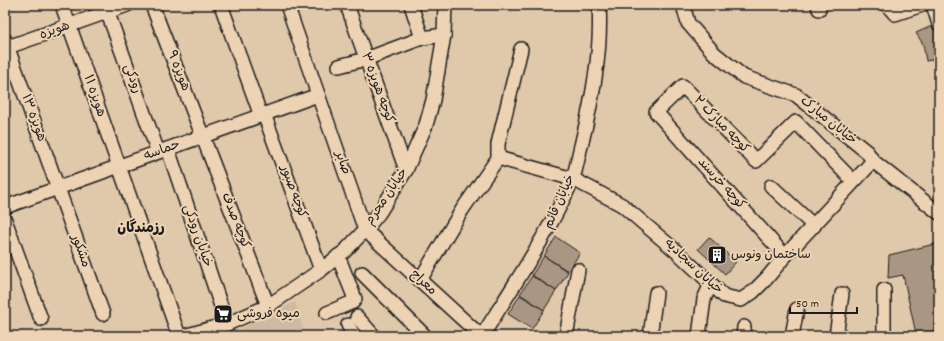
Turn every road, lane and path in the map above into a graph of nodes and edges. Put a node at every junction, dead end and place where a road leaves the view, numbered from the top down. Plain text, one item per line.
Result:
1 (62, 5) edge
2 (127, 5) edge
3 (152, 5) edge
4 (221, 5) edge
5 (287, 5) edge
6 (347, 5) edge
7 (411, 5) edge
8 (445, 5) edge
9 (599, 5) edge
10 (683, 5) edge
11 (887, 5) edge
12 (922, 5) edge
13 (933, 5) edge
14 (107, 8) edge
15 (939, 24) edge
16 (69, 25) junction
17 (444, 35) junction
18 (422, 38) junction
19 (6, 45) edge
20 (521, 49) dead end
21 (366, 59) junction
22 (339, 66) dead end
23 (318, 95) junction
24 (656, 112) joint
25 (262, 115) junction
26 (203, 136) junction
27 (163, 151) junction
28 (498, 158) junction
29 (873, 161) junction
30 (119, 166) junction
31 (406, 170) junction
32 (573, 179) junction
33 (853, 181) junction
34 (771, 186) dead end
35 (58, 188) junction
36 (5, 207) edge
37 (939, 213) edge
38 (5, 220) edge
39 (814, 226) junction
40 (365, 230) junction
41 (338, 256) junction
42 (785, 256) junction
43 (321, 270) junction
44 (578, 270) dead end
45 (362, 273) dead end
46 (420, 280) junction
47 (711, 284) junction
48 (884, 290) dead end
49 (656, 293) dead end
50 (842, 294) dead end
51 (268, 306) junction
52 (797, 309) dead end
53 (327, 313) dead end
54 (103, 314) dead end
55 (41, 319) dead end
56 (227, 324) junction
57 (353, 326) edge
58 (179, 336) edge
59 (184, 336) edge
60 (374, 336) edge
61 (425, 336) edge
62 (481, 336) edge
63 (566, 336) edge
64 (650, 336) edge
65 (699, 336) edge
66 (792, 336) edge
67 (836, 336) edge
68 (884, 336) edge

1 - 16 street, هویزه ۱۱
2 - 14 street, هویزه
3 - 26 street, هویزه ۹
4 - 25 street, کوچه صبور
5 - 23 street, صابر
6 - 21 street, کوچه هویزه ۳
7 - 18 street
8 - 17 street, خیابان محرم
9 - 32 street, خیابان قائم
10 - 29 street, خیابان مبارک
11 - 12 street
13 - 15 street
14 - 16 street, هویزه
14 - 27 street, رودکی
16 - 19 street, هویزه
16 - 30 street, هویزه ۱۱
17 - 18 street
17 - 31 street, خیابان محرم
18 - 21 street
19 - 35 street, هویزه ۱۳
20 - 28 street
21 - 22 street
21 - 31 street, کوچه هویزه ۳
23 - 25 street, حماسه
23 - 40 street, صابر
24 - 33 street, کوچه مبارک ۲
24 - 42 street, کوچه خرسند
25 - 26 street, حماسه
25 - 43 street, کوچه صبور
26 - 27 street, حماسه
26 - 51 street, کوچه صدف
27 - 30 street, حماسه
27 - 56 street, خیابان رودکی
28 - 32 street, خیابان سجادیه
28 - 46 street
29 - 33 street, خیابان سجادیه
29 - 37 street, خیابان مبارک
30 - 35 street, حماسه
30 - 58 street, هویزه ۱۱
31 - 40 street, خیابان محرم
32 - 47 street, خیابان سجادیه
32 - 62 street, خیابان قائم
33 - 39 street, خیابان سجادیه
34 - 39 street
35 - 36 street, حماسه
35 - 54 street, مشکور
38 - 55 street
39 - 42 street, خیابان سجادیه
40 - 41 street, خیابان محرم
40 - 46 street, معراج
41 - 43 street, خیابان محرم
41 - 53 street
42 - 47 street, خیابان سجادیه
43 - 51 street, خیابان محرم
44 - 63 street
45 - 61 street
46 - 62 street, معراج
47 - 65 street
48 - 68 street
49 - 64 street
50 - 67 street
51 - 56 street, خیابان محرم
52 - 66 street
56 - 59 street, خیابان محرم
57 - 60 street

